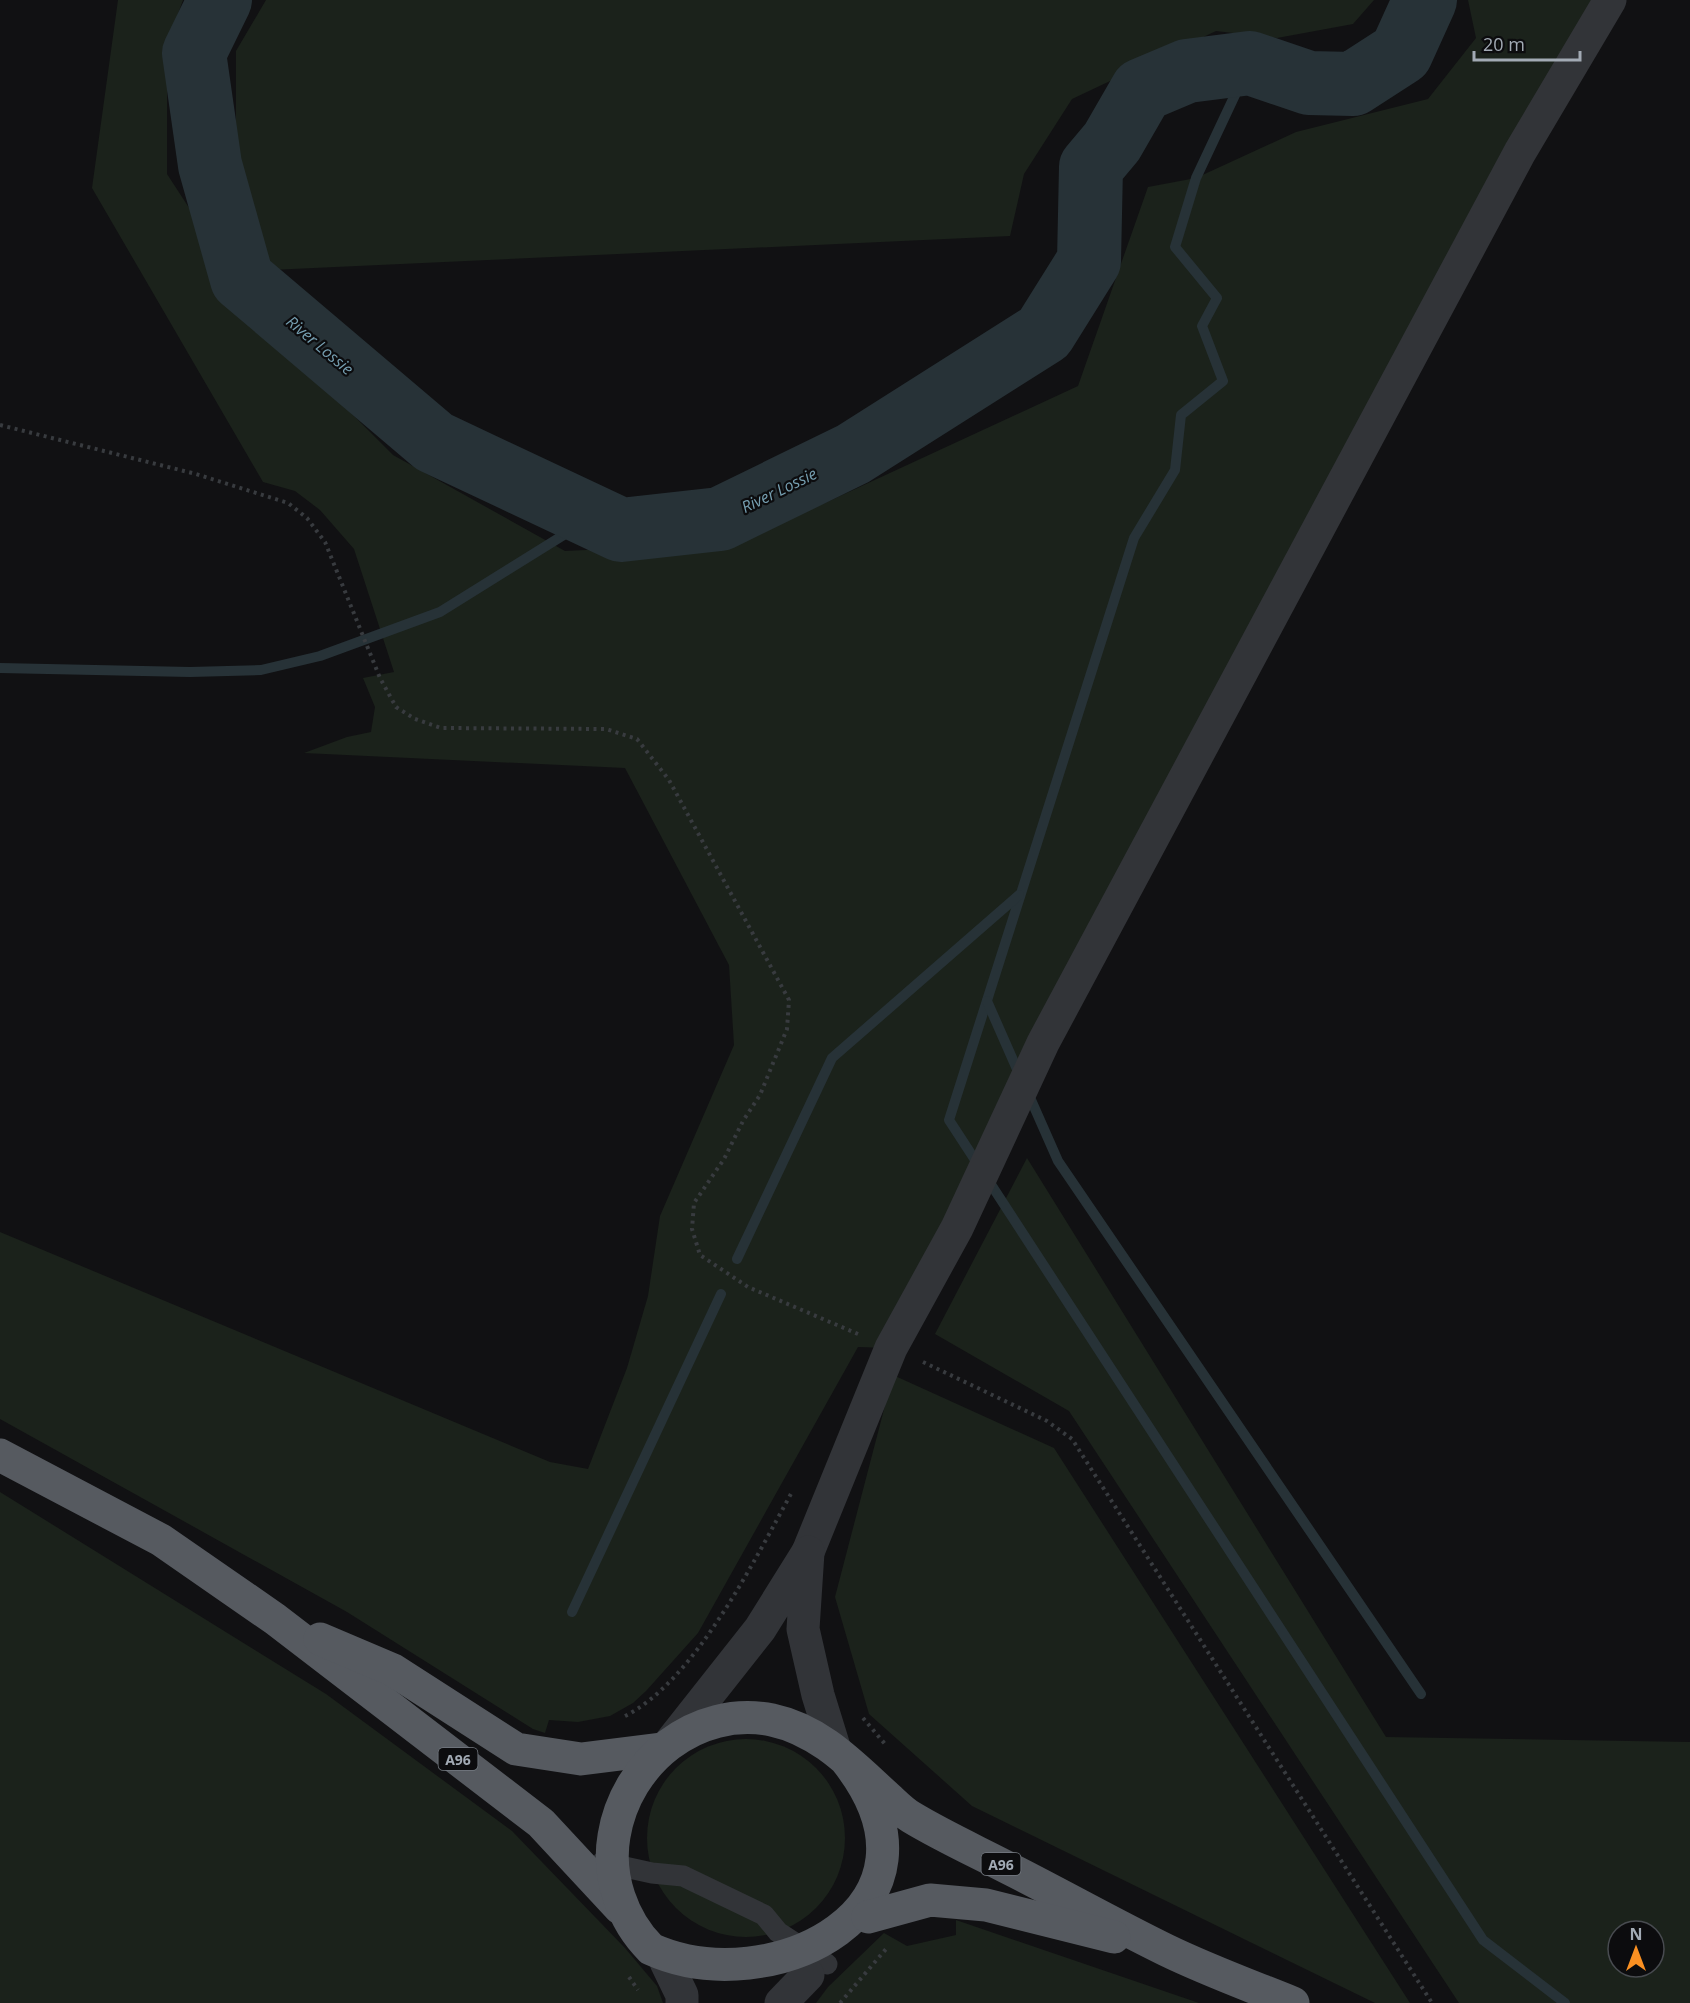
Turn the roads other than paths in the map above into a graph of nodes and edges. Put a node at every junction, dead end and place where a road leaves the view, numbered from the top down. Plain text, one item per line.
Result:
1 (1610, 0) edge
2 (0, 1455) edge
3 (808, 1552) junction
4 (275, 1619) junction
5 (666, 1746) junction
6 (840, 1755) junction
7 (570, 1854) junction
8 (613, 1864) junction
9 (626, 1914) junction
10 (868, 1917) junction
11 (1168, 1951) junction
12 (666, 1962) junction
13 (817, 1970) junction
14 (682, 2003) edge
15 (781, 2003) edge
16 (1293, 2003) edge

1 - 3 street
2 - 4 highway, A96
3 - 5 street
3 - 6 street
4 - 5 highway, A96
4 - 7 highway, A96
5 - 6 highway, A96
5 - 8 highway, A96
6 - 10 highway, A96
6 - 11 highway, A96
7 - 8 lane
7 - 9 highway, A96
8 - 9 highway, A96
8 - 13 lane
9 - 12 highway, A96
10 - 11 highway, A96
10 - 13 highway, A96
11 - 16 highway, A96
12 - 13 highway, A96
12 - 14 street
13 - 15 street

